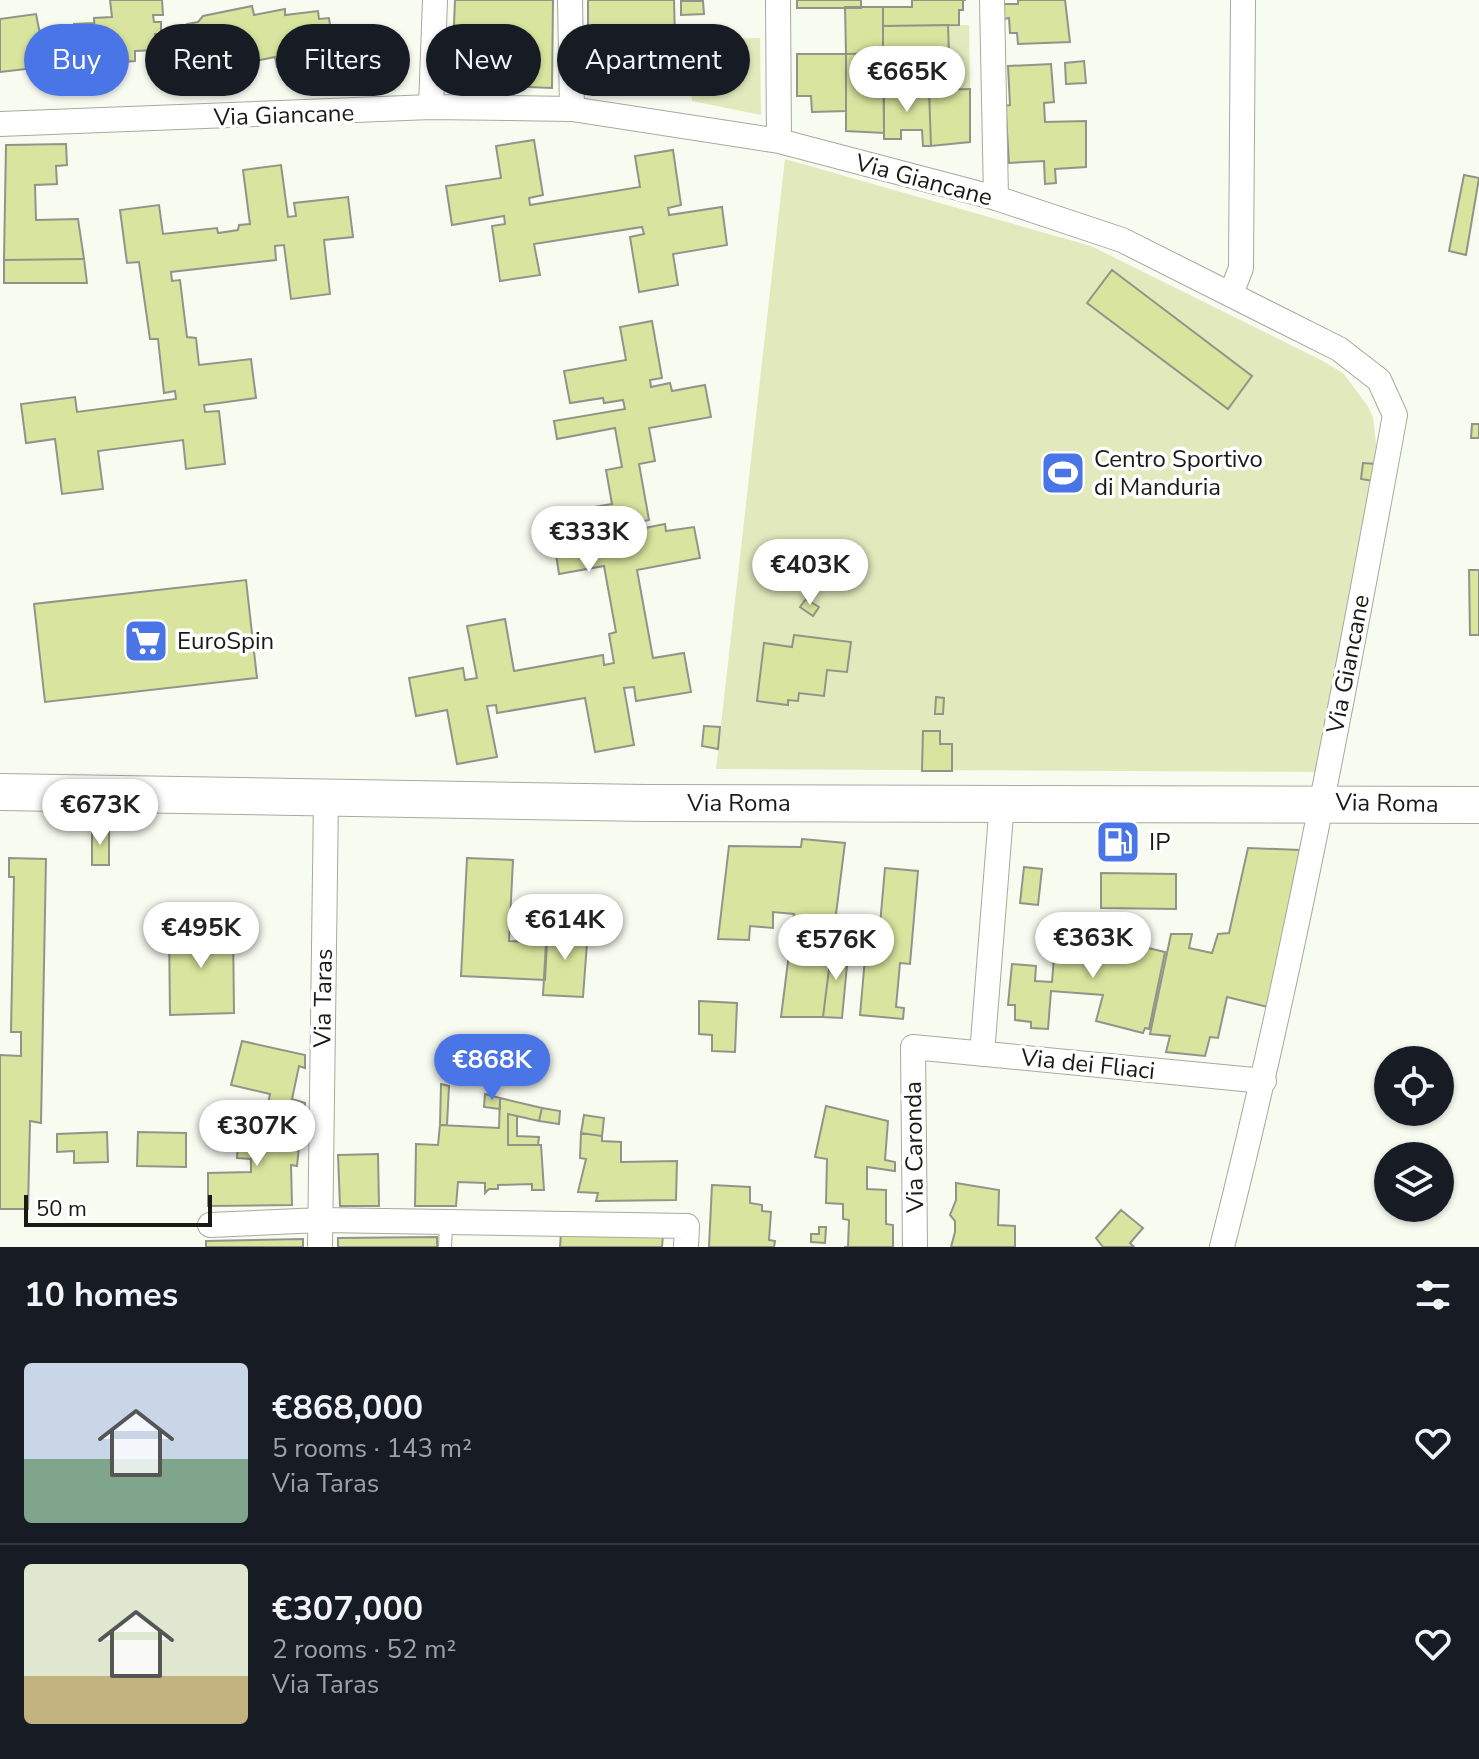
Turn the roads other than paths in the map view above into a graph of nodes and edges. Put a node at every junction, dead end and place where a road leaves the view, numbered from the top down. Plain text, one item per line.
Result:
1 (435, 0) edge
2 (570, 0) edge
3 (778, 0) edge
4 (992, 0) edge
5 (1243, 0) edge
6 (431, 107) junction
7 (572, 109) junction
8 (0, 124) edge
9 (779, 141) junction
10 (996, 198) junction
11 (1231, 294) junction
12 (0, 792) edge
13 (326, 798) junction
14 (1002, 802) junction
15 (1322, 802) junction
16 (1479, 805) edge
17 (913, 1047) joint
18 (982, 1054) junction
19 (1264, 1081) junction
20 (320, 1220) junction
21 (210, 1225) dead end
22 (445, 1235) edge
23 (320, 1247) edge
24 (686, 1247) edge
25 (915, 1247) edge
26 (1222, 1247) edge

1 - 6 street
2 - 7 street
3 - 9 street
4 - 10 street
5 - 11 street
6 - 7 street, Via Giancane
6 - 8 street, Via Giancane
7 - 9 street, Via Giancane
9 - 10 street, Via Giancane
10 - 11 street, Via Giancane
11 - 15 street, Via Giancane
12 - 13 street, Via Roma
13 - 14 street, Via Roma
13 - 20 street, Via Taras
14 - 15 street, Via Roma
14 - 18 street
15 - 16 street, Via Roma
15 - 19 street, Via Giancane
17 - 18 street, Via dei Fliaci
17 - 25 street, Via Caronda
18 - 19 street, Via dei Fliaci
19 - 26 street, Via Giancane
20 - 21 street
20 - 22 street
20 - 23 street, Via Taras
22 - 24 street

